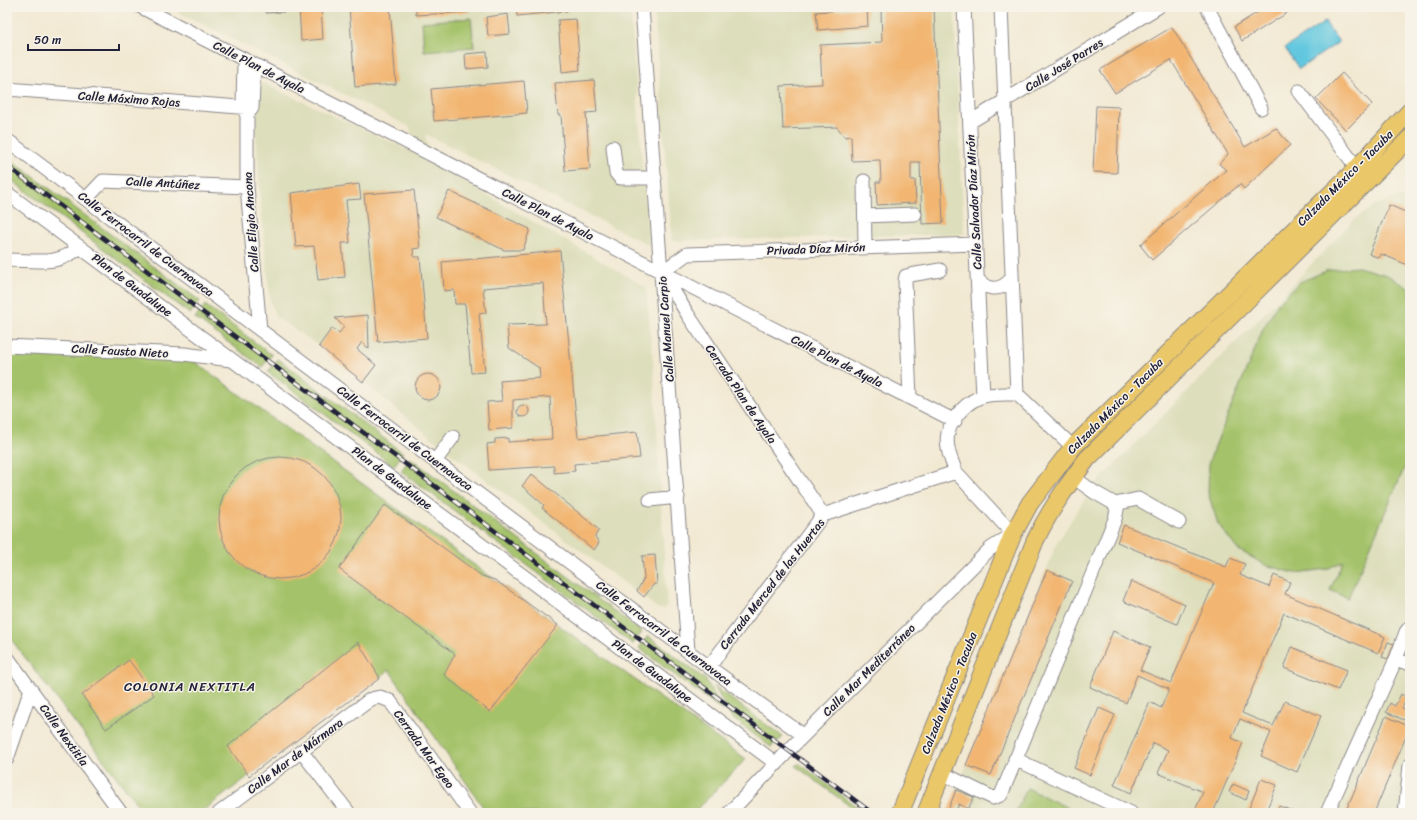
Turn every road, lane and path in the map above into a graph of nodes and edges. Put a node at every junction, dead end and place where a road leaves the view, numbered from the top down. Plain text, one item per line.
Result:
1 (141, 7) edge
2 (642, 7) edge
3 (964, 7) edge
4 (1001, 7) edge
5 (1158, 7) edge
6 (1207, 7) edge
7 (249, 62) junction
8 (7, 89) edge
9 (1299, 91) dead end
10 (1004, 102) junction
11 (1261, 108) dead end
12 (247, 110) junction
13 (1410, 111) edge
14 (970, 122) junction
15 (7, 140) edge
16 (1409, 140) edge
17 (613, 146) dead end
18 (1357, 168) junction
19 (655, 178) junction
20 (864, 181) dead end
21 (247, 187) junction
22 (7, 192) edge
23 (86, 199) junction
24 (915, 214) dead end
25 (865, 216) junction
26 (976, 244) junction
27 (80, 247) junction
28 (866, 248) junction
29 (7, 260) edge
30 (940, 270) dead end
31 (662, 272) junction
32 (1011, 279) junction
33 (978, 280) junction
34 (260, 330) junction
35 (7, 346) edge
36 (233, 360) junction
37 (1017, 394) junction
38 (983, 396) junction
39 (910, 398) junction
40 (955, 421) junction
41 (453, 437) dead end
42 (1073, 447) junction
43 (1087, 459) junction
44 (435, 461) junction
45 (956, 472) junction
46 (1073, 477) junction
47 (678, 497) junction
48 (650, 500) dead end
49 (1115, 504) junction
50 (823, 515) junction
51 (1179, 522) dead end
52 (1014, 534) junction
53 (1410, 627) edge
54 (688, 651) junction
55 (7, 657) edge
56 (1396, 659) junction
57 (1410, 664) edge
58 (709, 667) junction
59 (31, 689) junction
60 (371, 699) joint
61 (804, 736) junction
62 (301, 752) junction
63 (7, 759) edge
64 (1015, 759) junction
65 (777, 764) junction
66 (1410, 765) edge
67 (942, 773) junction
68 (913, 785) junction
69 (929, 806) edge
70 (234, 809) edge
71 (737, 811) edge
72 (121, 813) edge
73 (220, 813) edge
74 (348, 813) edge
75 (470, 813) edge
76 (900, 813) edge
77 (1131, 813) edge
78 (1327, 813) edge
79 (1405, 813) edge

1 - 7 street, Calle Plan de Ayala
2 - 19 street, Calle Manuel Carpio
3 - 14 street, Calle Salvador Díaz Mirón
4 - 10 street
5 - 10 street, Calle José Parres
6 - 11 street
7 - 12 street, Calle Eligio Ancona
7 - 31 street, Calle Plan de Ayala
8 - 12 street, Calle Máximo Rojas
9 - 18 street
10 - 14 street, Calle José Parres
10 - 32 street
12 - 21 street, Calle Eligio Ancona
13 - 18 main road, Calzada México - Tacuba
14 - 26 street, Calle Salvador Díaz Mirón
15 - 23 street, Calle Ferrocarril de Cuernavaca
16 - 43 main road, Calzada México - Tacuba
17 - 19 street
18 - 42 main road, Calzada México - Tacuba
19 - 31 street, Calle Manuel Carpio
20 - 25 street
21 - 23 street, Calle Antúñez
21 - 34 street, Calle Eligio Ancona
22 - 27 street, Plan de Guadalupe
23 - 34 street, Calle Ferrocarril de Cuernavaca
24 - 25 street
25 - 28 street
26 - 28 street, Privada Díaz Mirón
26 - 33 street, Calle Salvador Díaz Mirón
27 - 29 street
27 - 36 street, Plan de Guadalupe
28 - 31 street, Privada Díaz Mirón
30 - 39 street
31 - 39 street, Calle Plan de Ayala
31 - 47 street, Calle Manuel Carpio
31 - 50 street, Cerrada Plan de Ayala
32 - 33 street
32 - 37 street
33 - 38 street, Calle Salvador Díaz Mirón
34 - 44 street, Calle Ferrocarril de Cuernavaca
35 - 36 street, Calle Fausto Nieto
36 - 65 street, Plan de Guadalupe
37 - 38 street
37 - 42 street
38 - 40 street
39 - 40 street, Calle Plan de Ayala
40 - 45 street
41 - 44 street
42 - 43 main road
42 - 52 main road, Calzada México - Tacuba
43 - 46 main road, Calzada México - Tacuba
44 - 54 street, Calle Ferrocarril de Cuernavaca
45 - 50 street, Cerrada Merced de las Huertas
45 - 52 street
46 - 49 street
46 - 67 main road, Calzada México - Tacuba
47 - 48 street
47 - 54 street, Calle Manuel Carpio
49 - 51 street
49 - 64 street
50 - 58 street, Cerrada Merced de las Huertas
52 - 61 street, Calle Mar Mediterráneo
52 - 68 main road, Calzada México - Tacuba
53 - 56 street
54 - 58 street, Calle Ferrocarril de Cuernavaca
55 - 59 street, Calle Nextitla
56 - 57 street
56 - 78 street
58 - 61 street, Calle Ferrocarril de Cuernavaca
59 - 63 street
59 - 72 street, Calle Nextitla
60 - 62 street, Calle Mar de Mármara
60 - 75 street, Cerrada Mar Egeo
61 - 65 street, Calle Mar Mediterráneo
62 - 70 street, Calle Mar de Mármara
62 - 74 street
64 - 67 street
64 - 77 street
65 - 71 street, Calle Mar Mediterráneo
66 - 79 street
67 - 69 main road, Calzada México - Tacuba
68 - 69 main road
68 - 76 main road, Calzada México - Tacuba
70 - 73 street, Calle Mar de Mármara

